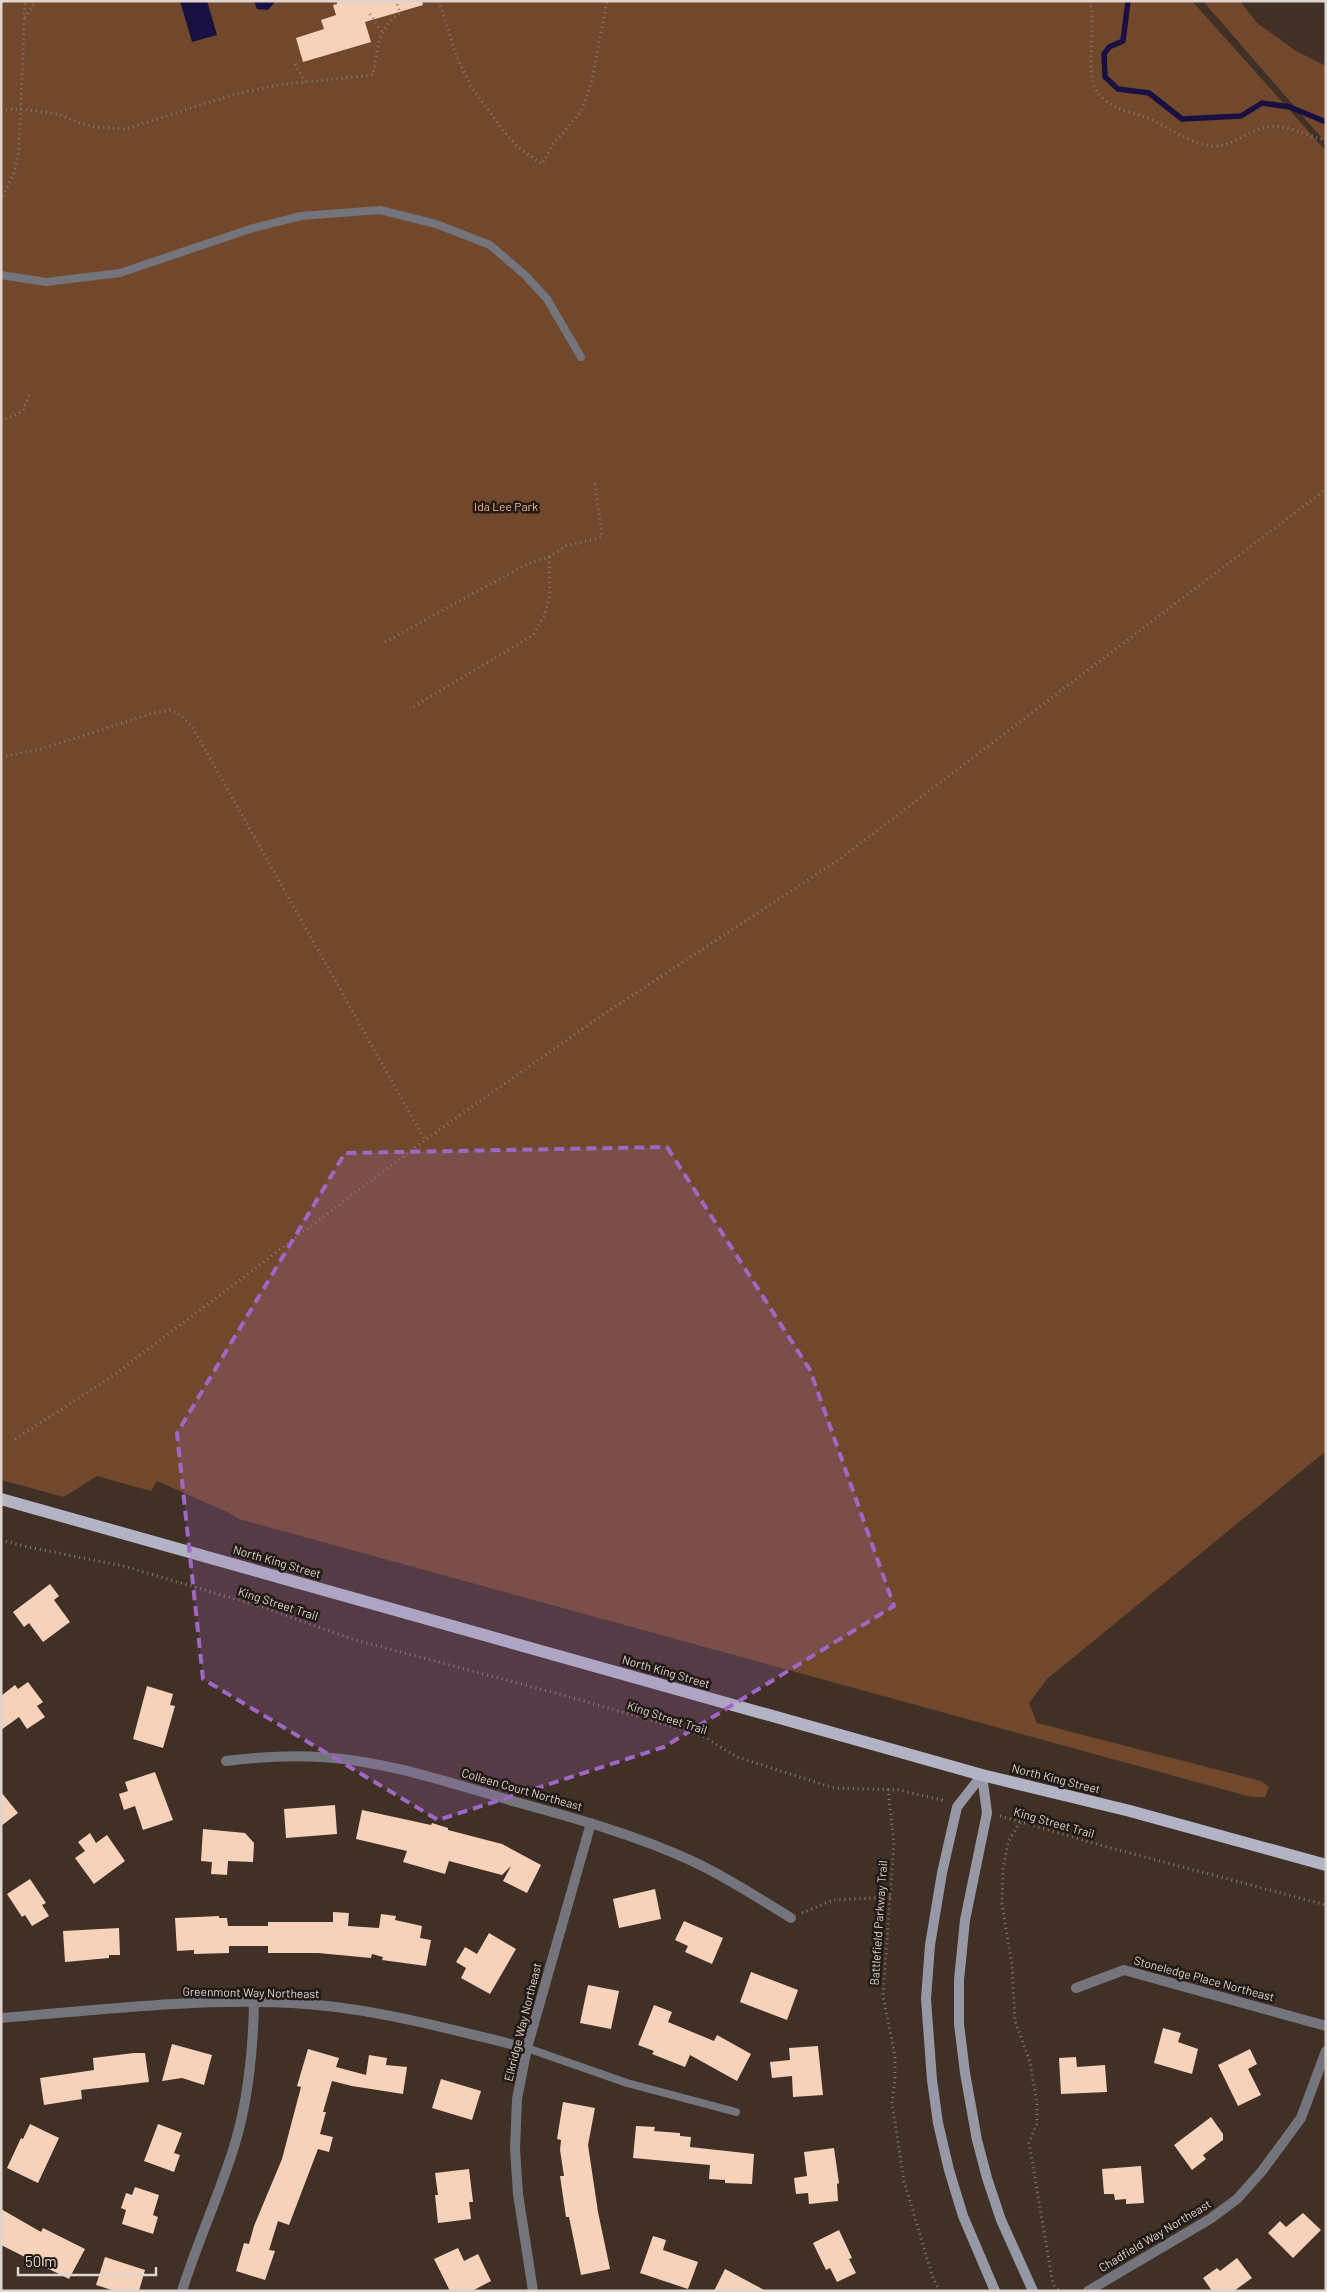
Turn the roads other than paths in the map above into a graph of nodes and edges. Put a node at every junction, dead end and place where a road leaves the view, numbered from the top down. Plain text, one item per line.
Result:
1 (1, 275) edge
2 (581, 357) dead end
3 (1, 1499) edge
4 (226, 1761) dead end
5 (982, 1775) junction
6 (591, 1824) junction
7 (1326, 1865) edge
8 (791, 1918) road end
9 (1076, 1988) dead end
10 (254, 2003) junction
11 (1, 2018) edge
12 (1326, 2026) edge
13 (526, 2048) junction
14 (1326, 2051) edge
15 (736, 2112) dead end
16 (182, 2291) edge
17 (533, 2291) edge
18 (995, 2291) edge
19 (1033, 2291) edge
20 (1088, 2291) edge

1 - 2 lane
3 - 5 main road, North King Street
4 - 6 street, Colleen Court Northeast
5 - 7 main road, North King Street
5 - 18 main road
5 - 19 main road
6 - 8 street, Colleen Court Northeast
6 - 13 street, Elkridge Way Northeast
9 - 12 street, Stoneledge Place Northeast
10 - 11 street, Greenmont Way Northeast
10 - 13 street, Greenmont Way Northeast
10 - 16 street
13 - 15 lane
13 - 17 street, Elkridge Way Northeast
14 - 20 street, Chadfield Way Northeast

